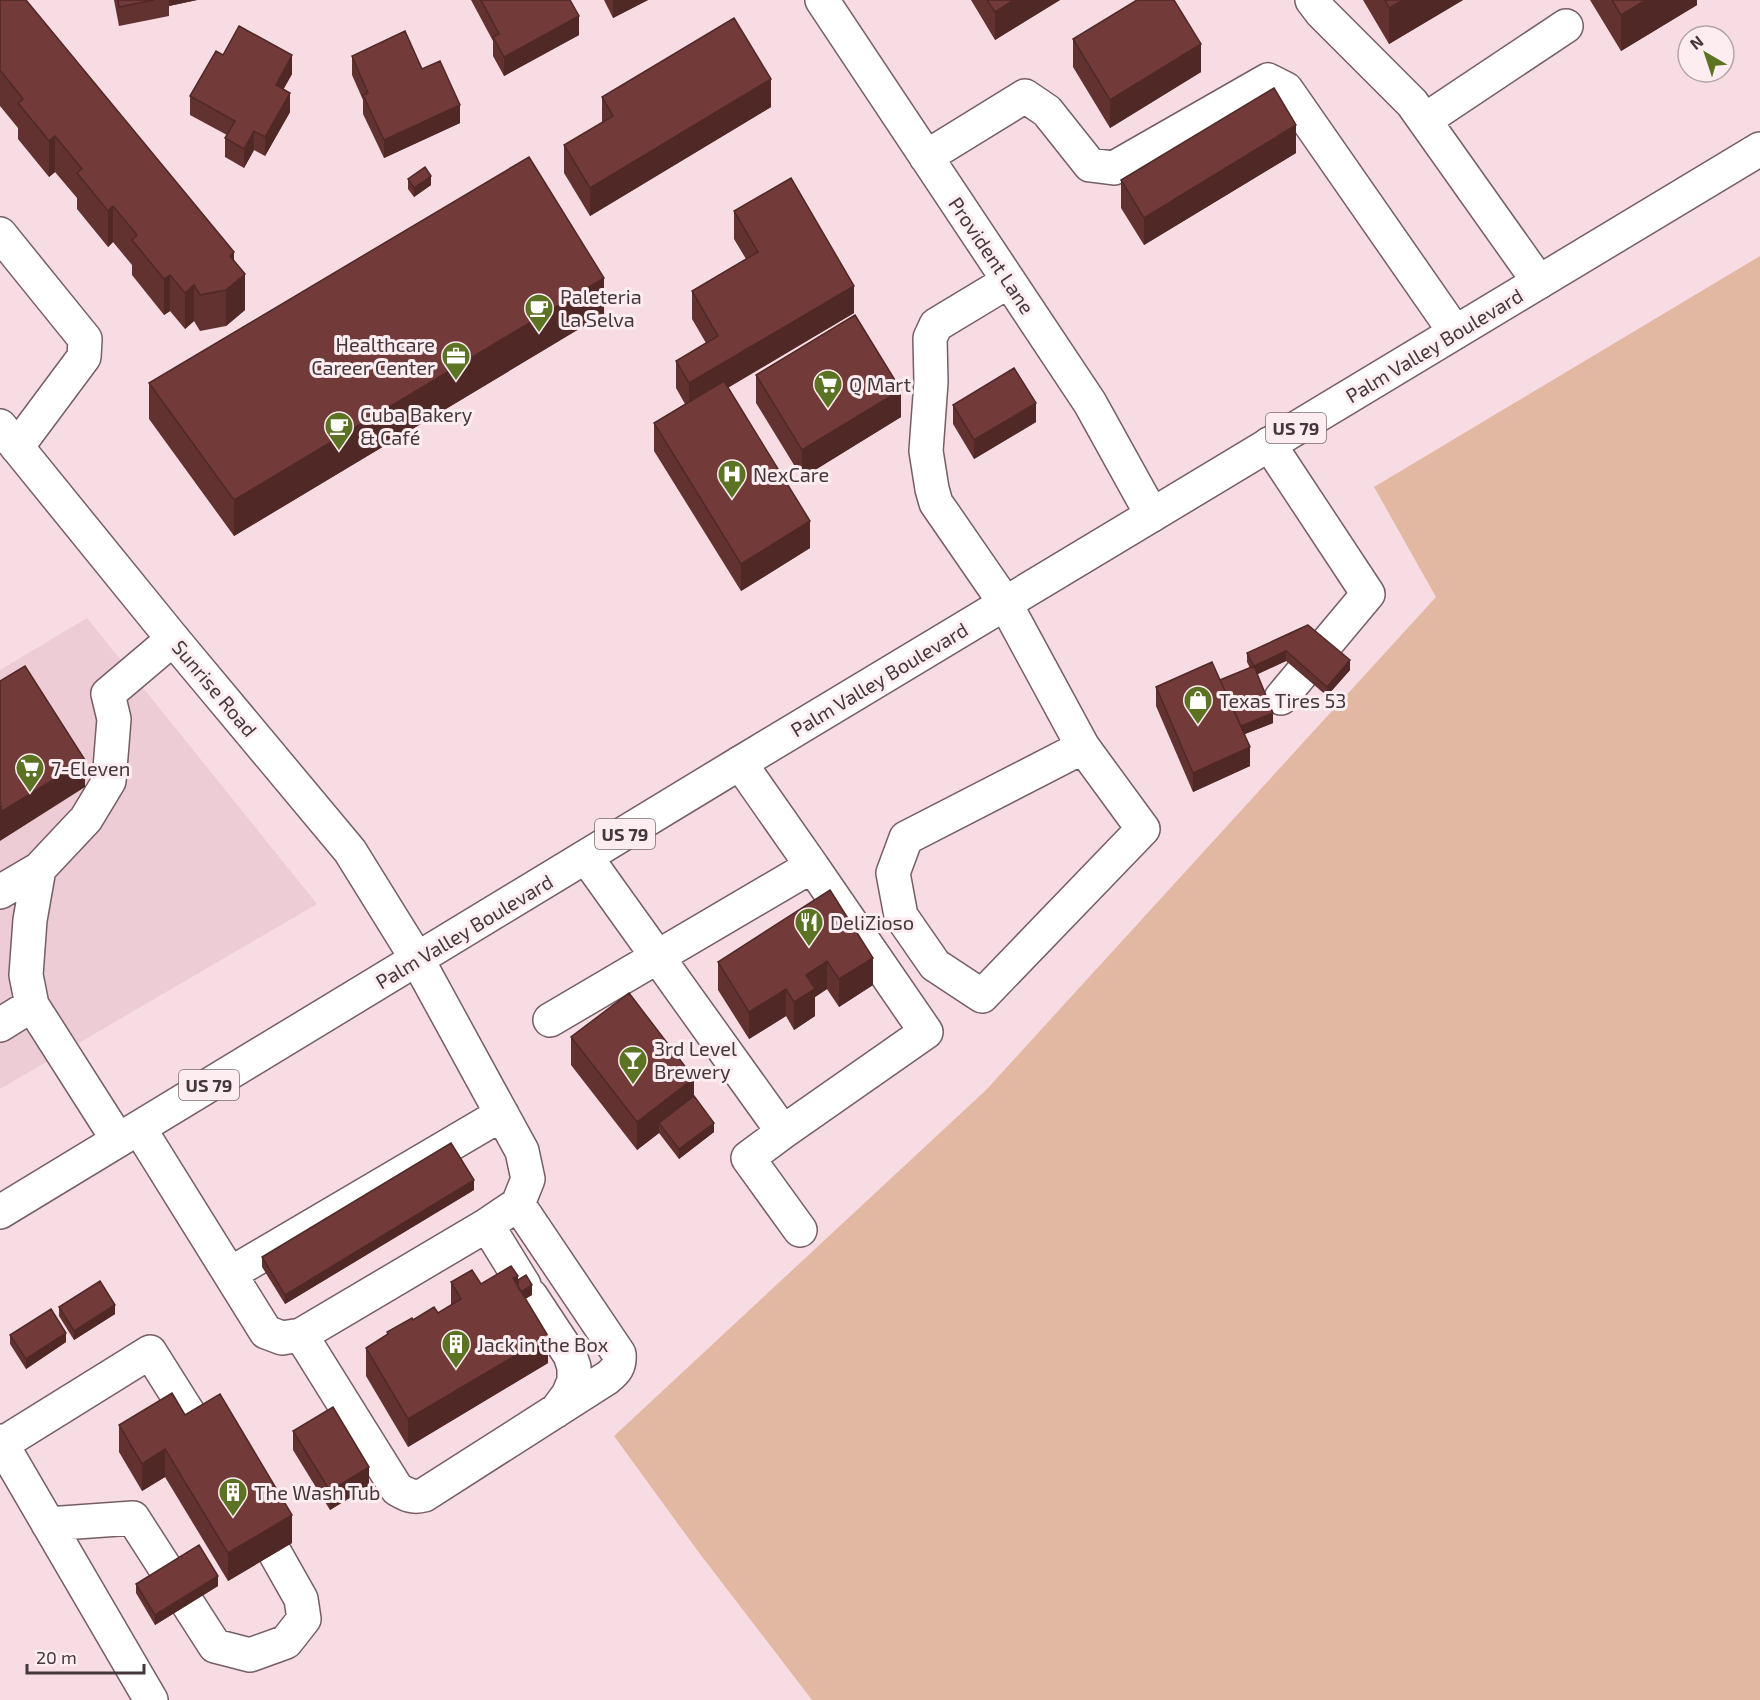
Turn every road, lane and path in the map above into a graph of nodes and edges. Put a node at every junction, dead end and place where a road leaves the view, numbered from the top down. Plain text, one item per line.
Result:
1 (822, 0) edge
2 (1312, 0) edge
3 (1566, 26) dead end
4 (1425, 120) junction
5 (1760, 149) edge
6 (926, 157) junction
7 (0, 234) edge
8 (1009, 281) junction
9 (1539, 282) junction
10 (1455, 332) junction
11 (9, 437) edge
12 (1269, 444) junction
13 (1152, 515) junction
14 (1005, 603) junction
15 (173, 639) junction
16 (1281, 698) dead end
17 (1083, 747) junction
18 (740, 763) junction
19 (586, 857) junction
20 (812, 866) junction
21 (39, 869) junction
22 (0, 891) edge
23 (658, 958) junction
24 (417, 959) junction
25 (32, 1005) junction
26 (550, 1020) dead end
27 (0, 1024) edge
28 (502, 1114) junction
29 (783, 1132) junction
30 (128, 1134) junction
31 (519, 1204) junction
32 (0, 1212) edge
33 (487, 1225) junction
34 (800, 1230) dead end
35 (230, 1274) junction
36 (301, 1335) junction
37 (556, 1411) junction
38 (201, 1433) edge
39 (1, 1443) edge
40 (48, 1524) junction
41 (275, 1552) edge
42 (169, 1574) edge
43 (188, 1604) edge
44 (151, 1700) edge

1 - 6 main road, Provident Lane
2 - 4 main road
3 - 4 main road
4 - 9 main road
5 - 9 main road, Palm Valley Boulevard / US 79
6 - 8 main road, Provident Lane
6 - 10 main road
7 - 11 main road
8 - 13 main road, Provident Lane
8 - 14 main road
9 - 10 main road, Palm Valley Boulevard / US 79
10 - 12 main road, Palm Valley Boulevard / US 79
11 - 15 main road, Sunrise Road
12 - 13 main road, Palm Valley Boulevard / US 79
12 - 16 main road
13 - 14 main road, Palm Valley Boulevard / US 79
14 - 17 main road
14 - 18 main road, Palm Valley Boulevard / US 79
15 - 21 main road
15 - 24 main road, Sunrise Road
17 - 17 main road
18 - 19 main road, Palm Valley Boulevard / US 79
18 - 20 main road
19 - 23 main road
19 - 24 main road, Palm Valley Boulevard / US 79
20 - 23 main road
20 - 29 main road
21 - 22 main road
21 - 25 main road
23 - 26 main road
23 - 29 main road
24 - 28 main road, Sunrise Road
24 - 30 main road, Palm Valley Boulevard / US 79
25 - 27 main road
25 - 30 main road
28 - 31 main road, Sunrise Road
28 - 35 main road
29 - 34 main road
30 - 32 main road, Palm Valley Boulevard / US 79
30 - 35 main road
31 - 33 main road
31 - 37 main road
33 - 36 main road
33 - 37 main road
35 - 36 main road
36 - 37 main road
38 - 39 main road
39 - 40 main road
40 - 42 main road
40 - 44 main road
41 - 43 main road

